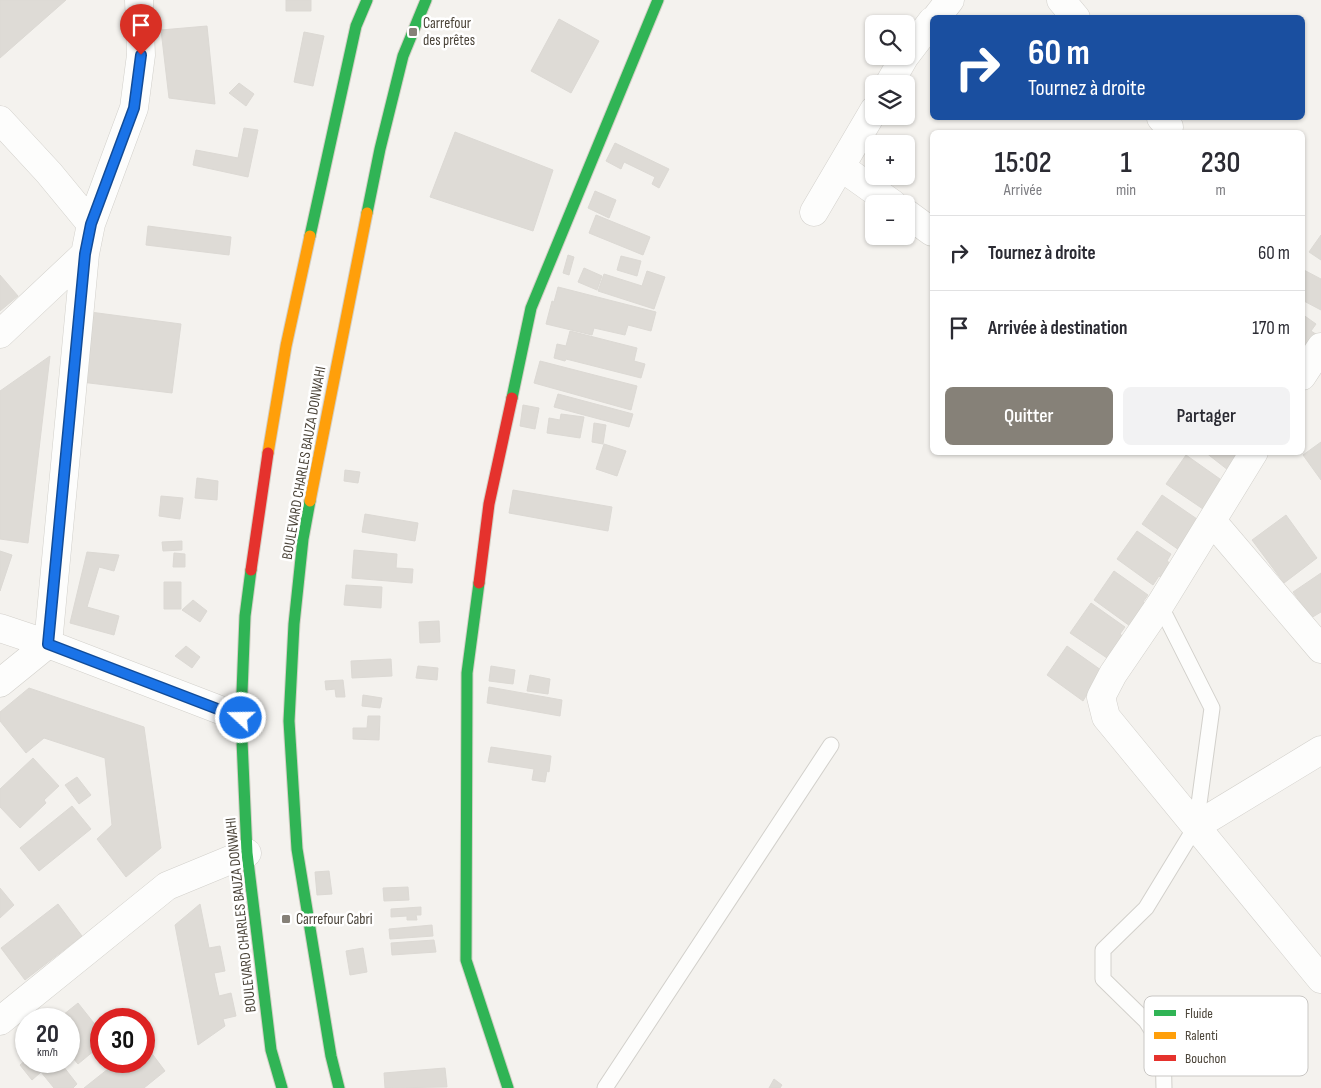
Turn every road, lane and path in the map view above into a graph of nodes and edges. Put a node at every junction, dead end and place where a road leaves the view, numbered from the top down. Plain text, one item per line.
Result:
1 (139, 0) edge
2 (357, 0) edge
3 (367, 0) edge
4 (426, 0) edge
5 (658, 0) edge
6 (950, 0) edge
7 (1061, 0) edge
8 (938, 15) edge
9 (1074, 15) edge
10 (930, 24) edge
11 (356, 26) junction
12 (915, 44) edge
13 (0, 120) edge
14 (865, 125) edge
15 (840, 167) junction
16 (880, 195) edge
17 (814, 212) dead end
18 (915, 220) edge
19 (91, 224) junction
20 (930, 231) edge
21 (85, 254) junction
22 (0, 334) edge
23 (1321, 347) edge
24 (1305, 371) edge
25 (1252, 455) edge
26 (1212, 521) junction
27 (1160, 606) junction
28 (0, 628) edge
29 (48, 644) junction
30 (1321, 649) edge
31 (0, 683) edge
32 (241, 718) junction
33 (831, 745) dead end
34 (1321, 750) edge
35 (1196, 826) junction
36 (247, 853) junction
37 (1321, 979) edge
38 (1144, 1019) edge
39 (0, 1021) edge
40 (282, 1088) edge
41 (339, 1088) edge
42 (508, 1088) edge
43 (605, 1088) edge

1 - 19 street
2 - 11 main road
3 - 11 main road, BOULEVARD CHARLES BAUZA DONWAHI
4 - 41 main road, BOULEVARD CHARLES BAUZA DONWAHI
5 - 42 main road
6 - 8 street
7 - 9 street
10 - 12 street
11 - 32 main road, BOULEVARD CHARLES BAUZA DONWAHI
13 - 19 street
14 - 15 street
15 - 16 street
15 - 17 street
18 - 20 street
19 - 21 street
21 - 22 street
21 - 29 street
23 - 24 street
25 - 26 street
26 - 27 street
26 - 30 street
27 - 35 lane
27 - 35 street
28 - 29 street
29 - 31 street
29 - 32 street
32 - 36 main road, BOULEVARD CHARLES BAUZA DONWAHI
33 - 43 lane
34 - 35 street
35 - 37 street
35 - 38 lane
36 - 39 street
36 - 40 main road, BOULEVARD CHARLES BAUZA DONWAHI

